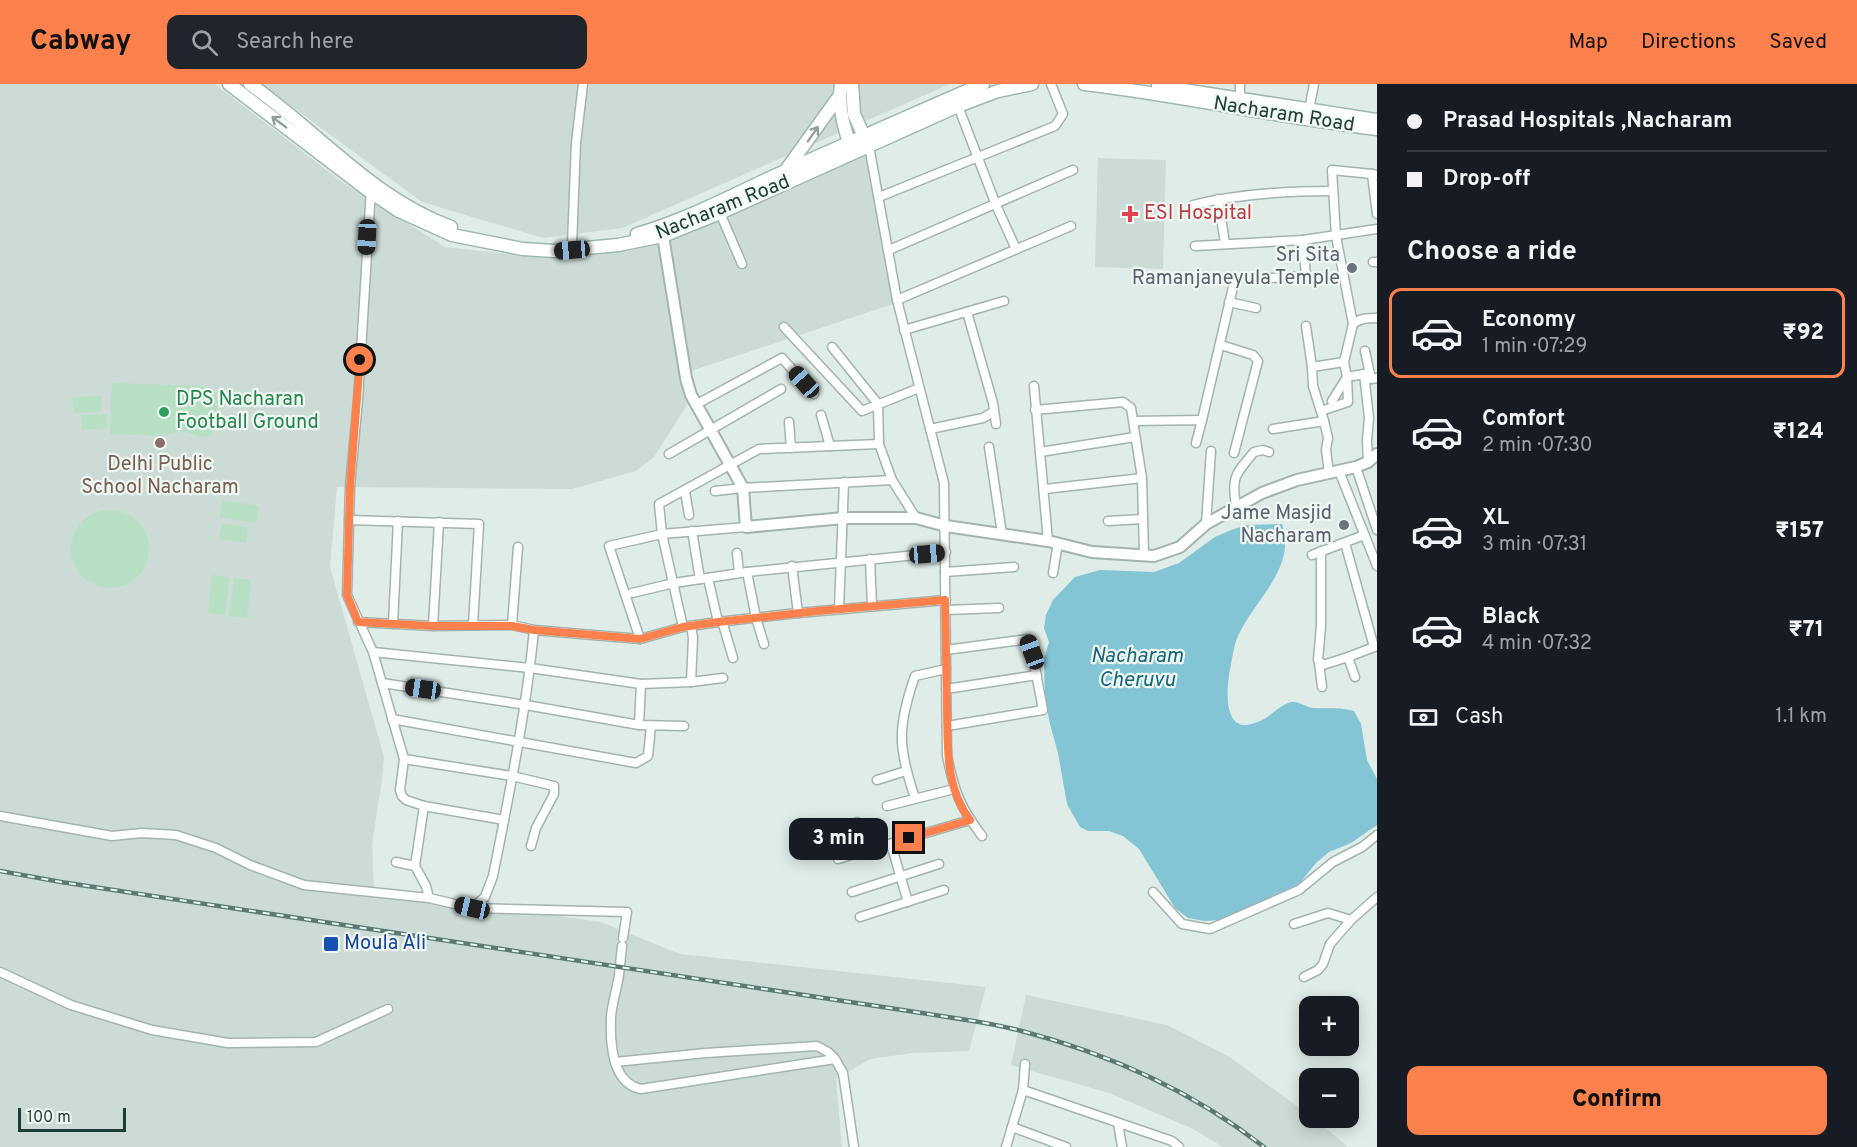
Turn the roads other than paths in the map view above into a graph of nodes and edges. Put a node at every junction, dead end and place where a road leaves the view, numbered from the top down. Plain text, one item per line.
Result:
1 (228, 84) edge
2 (250, 84) edge
3 (583, 84) edge
4 (852, 84) edge
5 (983, 84) edge
6 (1032, 84) edge
7 (1051, 84) edge
8 (1084, 84) edge
9 (1148, 84) edge
10 (1240, 84) edge
11 (1314, 84) edge
12 (840, 90) edge
13 (1187, 91) edge
14 (1240, 99) junction
15 (958, 106) junction
16 (1309, 110) junction
17 (1377, 120) edge
18 (1377, 129) edge
19 (867, 141) junction
20 (852, 148) junction
21 (978, 158) junction
22 (1073, 170) dead end
23 (785, 171) junction
24 (1375, 174) edge
25 (372, 188) junction
26 (1332, 191) junction
27 (879, 197) junction
28 (1218, 199) junction
29 (996, 205) junction
30 (1193, 205) dead end
31 (720, 213) junction
32 (1377, 214) edge
33 (1071, 226) dead end
34 (1377, 229) edge
35 (663, 236) junction
36 (1336, 236) junction
37 (1303, 240) junction
38 (1225, 243) junction
39 (572, 244) junction
40 (1196, 246) dead end
41 (1016, 249) junction
42 (889, 250) junction
43 (742, 264) dead end
44 (1268, 278) dead end
45 (1234, 283) dead end
46 (897, 300) junction
47 (1004, 301) dead end
48 (1229, 302) junction
49 (1256, 308) dead end
50 (967, 312) junction
51 (1377, 318) edge
52 (1353, 324) junction
53 (1306, 326) dead end
54 (784, 327) dead end
55 (904, 330) junction
56 (1221, 345) junction
57 (832, 347) dead end
58 (1365, 351) dead end
59 (1344, 362) junction
60 (1312, 367) junction
61 (1347, 377) junction
62 (1371, 377) edge
63 (1034, 386) dead end
64 (919, 388) junction
65 (781, 389) dead end
66 (814, 394) dead end
67 (1332, 400) dead end
68 (697, 404) junction
69 (878, 404) junction
70 (1035, 410) junction
71 (1321, 411) junction
72 (993, 412) junction
73 (821, 416) dead end
74 (1202, 420) junction
75 (1134, 421) junction
76 (1324, 421) junction
77 (789, 422) dead end
78 (996, 424) dead end
79 (710, 429) junction
80 (930, 429) junction
81 (1273, 429) dead end
82 (1135, 437) junction
83 (1196, 443) dead end
84 (879, 444) junction
85 (830, 446) junction
86 (989, 447) dead end
87 (791, 448) junction
88 (1040, 452) junction
89 (1211, 452) dead end
90 (1269, 452) dead end
91 (1234, 453) dead end
92 (669, 454) dead end
93 (1377, 454) edge
94 (1368, 462) junction
95 (731, 466) junction
96 (1356, 467) junction
97 (1334, 472) junction
98 (1142, 478) junction
99 (892, 480) junction
100 (844, 482) junction
101 (743, 488) junction
102 (1044, 489) junction
103 (685, 491) junction
104 (715, 491) dead end
105 (1236, 506) junction
106 (689, 515) dead end
107 (916, 518) junction
108 (844, 519) junction
109 (1143, 519) junction
110 (349, 520) junction
111 (398, 521) junction
112 (1108, 521) dead end
113 (439, 522) junction
114 (1206, 524) junction
115 (946, 526) junction
116 (746, 528) junction
117 (1377, 530) edge
118 (692, 531) junction
119 (662, 534) junction
120 (1002, 534) junction
121 (1364, 535) junction
122 (1053, 542) junction
123 (1345, 543) junction
124 (518, 547) dead end
125 (1321, 551) junction
126 (946, 552) junction
127 (737, 553) dead end
128 (1144, 555) junction
129 (1312, 555) dead end
130 (870, 559) junction
131 (841, 563) junction
132 (792, 566) junction
133 (1377, 566) edge
134 (1014, 567) dead end
135 (743, 572) junction
136 (945, 572) junction
137 (1053, 573) dead end
138 (704, 578) junction
139 (674, 583) junction
140 (632, 593) dead end
141 (945, 600) junction
142 (872, 606) junction
143 (999, 608) dead end
144 (839, 609) junction
145 (946, 610) junction
146 (798, 613) junction
147 (756, 618) junction
148 (358, 622) junction
149 (720, 622) junction
150 (393, 624) junction
151 (472, 625) junction
152 (433, 626) junction
153 (512, 626) junction
154 (687, 626) junction
155 (534, 630) junction
156 (640, 639) junction
157 (764, 644) dead end
158 (1375, 646) edge
159 (946, 650) junction
160 (373, 652) junction
161 (1348, 657) junction
162 (733, 658) dead end
163 (1319, 663) junction
164 (530, 668) junction
165 (946, 669) junction
166 (1037, 675) junction
167 (1355, 677) dead end
168 (723, 678) dead end
169 (691, 682) junction
170 (382, 683) junction
171 (641, 684) junction
172 (1322, 687) dead end
173 (946, 689) junction
174 (526, 705) junction
175 (392, 719) junction
176 (639, 725) junction
177 (651, 726) junction
178 (684, 726) dead end
179 (947, 726) junction
180 (517, 741) junction
181 (404, 759) junction
182 (906, 771) junction
183 (512, 776) junction
184 (877, 780) dead end
185 (954, 789) junction
186 (915, 798) junction
187 (424, 806) junction
188 (887, 806) dead end
189 (0, 816) edge
190 (504, 820) junction
191 (970, 820) junction
192 (857, 822) dead end
193 (1377, 835) edge
194 (982, 836) dead end
195 (891, 844) junction
196 (531, 846) dead end
197 (874, 849) junction
198 (838, 858) dead end
199 (396, 862) dead end
200 (939, 864) dead end
201 (415, 866) junction
202 (901, 877) junction
203 (944, 890) dead end
204 (852, 892) dead end
205 (1153, 892) dead end
206 (1377, 897) edge
207 (429, 898) junction
208 (908, 902) junction
209 (472, 908) junction
210 (860, 917) dead end
211 (1351, 920) junction
212 (1294, 924) dead end
213 (0, 972) edge
214 (1305, 977) dead end
215 (388, 1009) dead end
216 (835, 1059) junction
217 (615, 1062) junction
218 (1025, 1064) dead end
219 (1023, 1090) junction
220 (1118, 1123) junction
221 (1012, 1127) junction
222 (1062, 1146) edge
223 (854, 1147) edge
224 (1006, 1147) edge
225 (1122, 1147) edge
226 (1179, 1147) edge

25 -> 1 main road, Nacharam Road
2 - 25 main road, Nacharam Road
3 - 39 street
4 - 19 main road
5 - 19 main road, Nacharam Road
6 - 15 main road, Nacharam Road
7 - 21 street
8 - 13 main road, Nacharam Road
9 - 13 main road, Nacharam Road
10 - 14 street
11 - 16 street
12 - 20 main road
23 -> 12 main road
13 - 14 main road, Nacharam Road
13 - 18 main road, Nacharam Road
14 - 16 main road, Nacharam Road
15 - 19 main road, Nacharam Road
15 - 21 street
16 - 17 main road, Nacharam Road
19 - 20 main road, Nacharam Road
19 - 27 street
20 - 23 main road, Nacharam Road
20 - 31 main road, Nacharam Road
21 - 27 street
21 - 29 street
22 - 29 street
23 - 39 main road, Nacharam Road
24 - 26 street
24 - 32 street
25 - 35 main road, Nacharam Road
25 - 39 main road, Nacharam Road
25 - 110 street
26 - 28 street
26 - 36 street
27 - 42 street
28 - 30 street
28 - 38 street
29 - 41 street
29 - 42 street
31 - 35 main road, Nacharam Road
31 - 43 street
33 - 41 street
34 - 36 street
35 - 68 street
36 - 37 street
36 - 52 street
37 - 38 street
37 - 44 street
38 - 40 street
41 - 46 street
42 - 46 street
45 - 48 street
46 - 55 street
47 - 50 street
48 - 49 street
48 - 56 street
50 - 55 street
50 - 72 street
51 - 52 street
52 - 59 street
53 - 60 street
54 - 69 street
55 - 64 street
56 - 74 street
56 - 91 street
57 - 69 street
58 - 62 street
59 - 60 street
59 - 61 street
60 - 71 street
61 - 62 street
61 - 67 street
61 - 71 street
62 - 94 street
63 - 70 street
64 - 69 street
64 - 80 street
65 - 79 street
66 - 68 street
68 - 79 street
69 - 84 street
70 - 75 street
70 - 88 street
71 - 76 street
72 - 78 street
72 - 80 street
73 - 85 street
74 - 75 street
74 - 83 street
75 - 82 street
76 - 81 street
76 - 97 street
77 - 87 street
79 - 92 street
79 - 95 street
80 - 115 street
82 - 88 street
82 - 98 street
84 - 85 street
84 - 99 street
85 - 87 street
86 - 120 street
87 - 95 street
88 - 102 street
89 - 114 street
90 - 105 street
93 - 94 street
94 - 96 street
95 - 101 street
95 - 103 street
96 - 97 street
96 - 117 street
97 - 105 street
97 - 121 street
98 - 102 street
98 - 109 street
99 - 100 street
99 - 107 street
100 - 101 street
100 - 108 street
101 - 104 street
101 - 116 street
102 - 122 street
103 - 106 street
103 - 119 street
105 - 114 street
107 - 108 street
107 - 115 street
108 - 116 street
108 - 131 street
109 - 112 street
109 - 128 street
110 - 111 street
110 - 148 street
111 - 113 street
111 - 150 street
113 - 151 street
113 - 152 street
114 - 128 street
115 - 120 street
115 - 126 street
116 - 118 street
118 - 119 street
118 - 138 street
119 - 139 street
119 - 156 street
120 - 122 street
121 - 123 street
121 - 133 street
122 - 128 street
122 - 137 street
123 - 125 street
123 - 158 street
124 - 153 street
125 - 129 street
125 - 163 street
126 - 130 street
126 - 136 street
127 - 135 street
130 - 131 street
130 - 142 street
131 - 132 street
131 - 144 street
132 - 135 street
132 - 146 street
134 - 136 street
135 - 138 street
135 - 147 street
136 - 141 street
138 - 139 street
138 - 149 street
139 - 140 street
139 - 154 street
141 - 142 street
141 - 145 street
142 - 144 street
143 - 145 street
144 - 146 street
145 - 159 street
146 - 147 street
147 - 149 street
147 - 157 street
148 - 150 street
148 - 160 street
149 - 154 street
149 - 162 street
150 - 152 street
151 - 152 street
151 - 153 street
153 - 155 street
154 - 156 street
154 - 169 street
155 - 156 street
155 - 164 street
158 - 161 street
159 - 165 street
159 - 166 street
160 - 164 street
160 - 170 street
161 - 163 street
161 - 167 street
163 - 172 street
164 - 171 street
164 - 174 street
165 - 173 street
165 - 182 street
166 - 173 street
166 - 179 street
168 - 169 street
169 - 171 street
170 - 174 street
170 - 175 street
171 - 176 street
173 - 179 street
174 - 176 street
174 - 180 street
175 - 180 street
175 - 181 street
176 - 177 street
177 - 178 street
177 - 180 street
179 - 185 street
180 - 183 street
181 - 183 street
181 - 187 street
182 - 184 street
182 - 186 street
183 - 190 street
183 - 196 street
185 - 186 street
185 - 191 street
186 - 188 street
187 - 190 street
187 - 201 street
189 - 207 street
190 - 209 street
191 - 194 street
191 - 195 street
192 - 197 street
193 - 205 street
195 - 197 street
195 - 202 street
197 - 198 street
199 - 201 street
200 - 202 street
201 - 207 street
202 - 204 street
202 - 208 street
203 - 208 street
206 - 211 street
207 - 209 street
208 - 210 street
209 - 217 street
211 - 212 street
211 - 214 street
213 - 215 street
216 - 217 street
216 - 217 street
216 - 223 street
218 - 219 street
219 - 220 street
219 - 221 street
220 - 225 street
220 - 226 street
221 - 222 street
221 - 224 street

